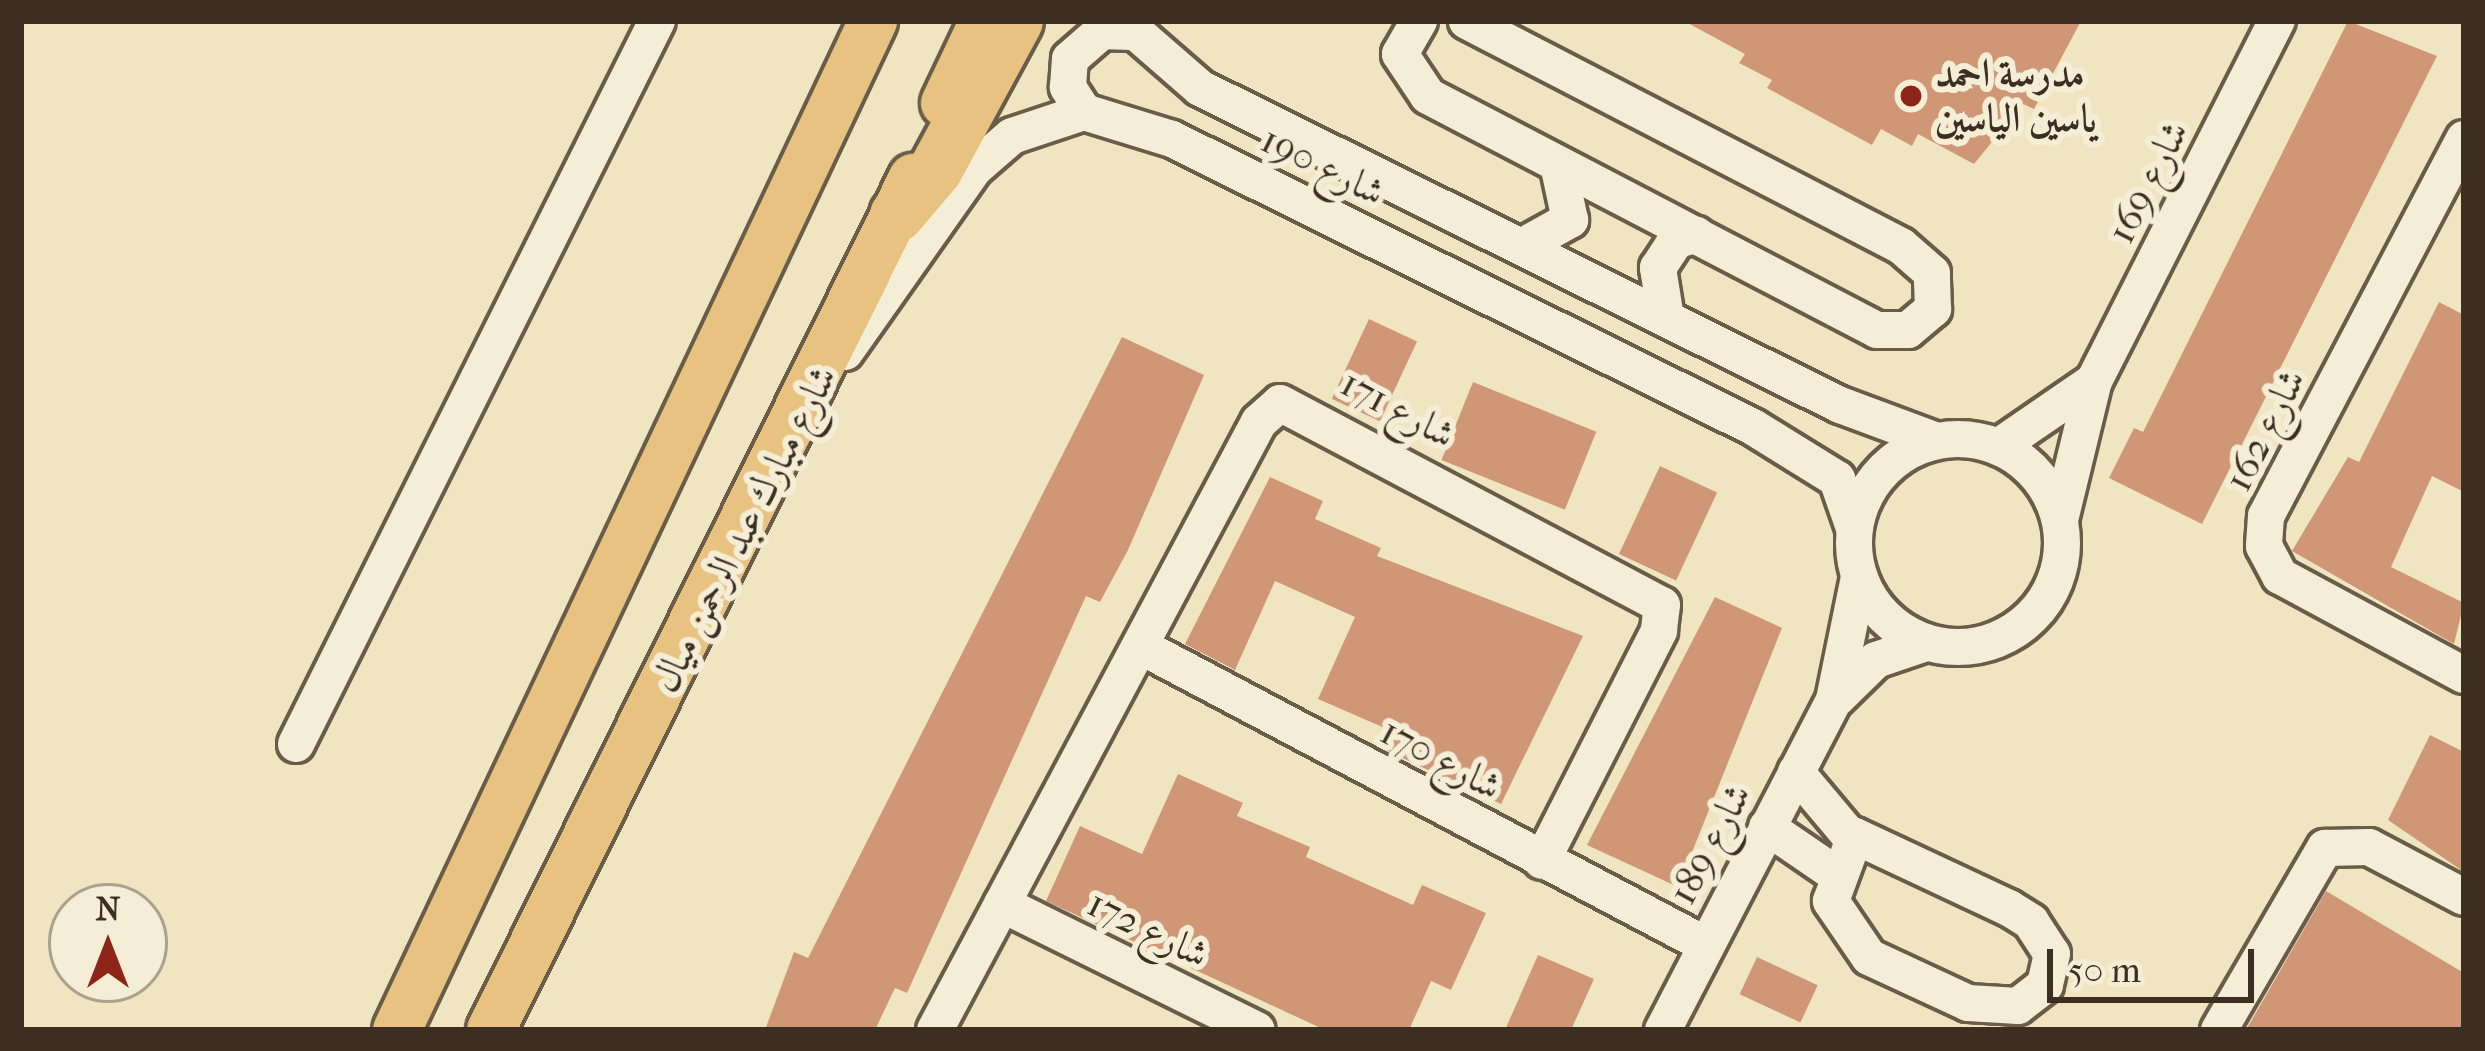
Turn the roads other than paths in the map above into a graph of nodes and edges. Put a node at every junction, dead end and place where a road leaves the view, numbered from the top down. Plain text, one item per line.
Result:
1 (657, 21) edge
2 (873, 21) edge
3 (984, 21) edge
4 (1016, 21) edge
5 (1419, 21) edge
6 (1467, 21) edge
7 (2277, 21) edge
8 (1127, 27) edge
9 (1084, 112) junction
10 (2464, 139) edge
11 (1558, 164) junction
12 (897, 215) junction
13 (1696, 235) junction
14 (1523, 246) junction
15 (1666, 318) junction
16 (2094, 381) junction
17 (809, 404) junction
18 (1937, 441) junction
19 (1998, 447) junction
20 (2060, 520) junction
21 (1854, 528) junction
22 (1859, 578) junction
23 (1926, 643) junction
24 (1140, 646) junction
25 (2464, 675) edge
26 (1834, 700) junction
27 (296, 744) dead end
28 (1796, 772) junction
29 (1767, 827) junction
30 (1855, 836) junction
31 (1541, 861) junction
32 (1837, 874) junction
33 (2464, 897) edge
34 (1002, 904) junction
35 (1704, 944) junction
36 (397, 1030) edge
37 (491, 1030) edge
38 (935, 1030) edge
39 (1257, 1030) edge
40 (1664, 1030) edge
41 (2219, 1030) edge

1 - 27 street
2 - 36 main road
3 - 12 main road, شارع مبارك عبد الرحمن ميال
4 - 12 highway
5 - 11 street
6 - 13 street
7 - 16 street, شارع 169
8 - 9 street
8 - 14 street, شارع 190
9 - 17 street
9 - 21 street, شارع 190
10 - 25 street, شارع 162
11 - 13 street
11 - 14 street
12 - 17 main road, شارع مبارك عبد الرحمن ميال
13 - 15 street
14 - 15 street, شارع 190
15 - 18 street, شارع 190
16 - 19 street, شارع 169
16 - 20 street, شارع 169
17 - 37 main road, شارع مبارك عبد الرحمن ميال
18 - 19 street
18 - 21 street
19 - 20 street
20 - 23 street
21 - 22 street
22 - 23 street
22 - 26 street, شارع 189
23 - 26 street, شارع 189
24 - 31 street, شارع 170
24 - 31 street, شارع 171
24 - 34 street, شارع 171
26 - 28 street, شارع 189
28 - 29 street, شارع 189
28 - 30 street
29 - 32 street
29 - 35 street, شارع 189
30 - 32 street
30 - 32 street
31 - 35 street, شارع 170
33 - 41 street
34 - 38 street, شارع 171
34 - 39 street, شارع 172
35 - 40 street, شارع 189

